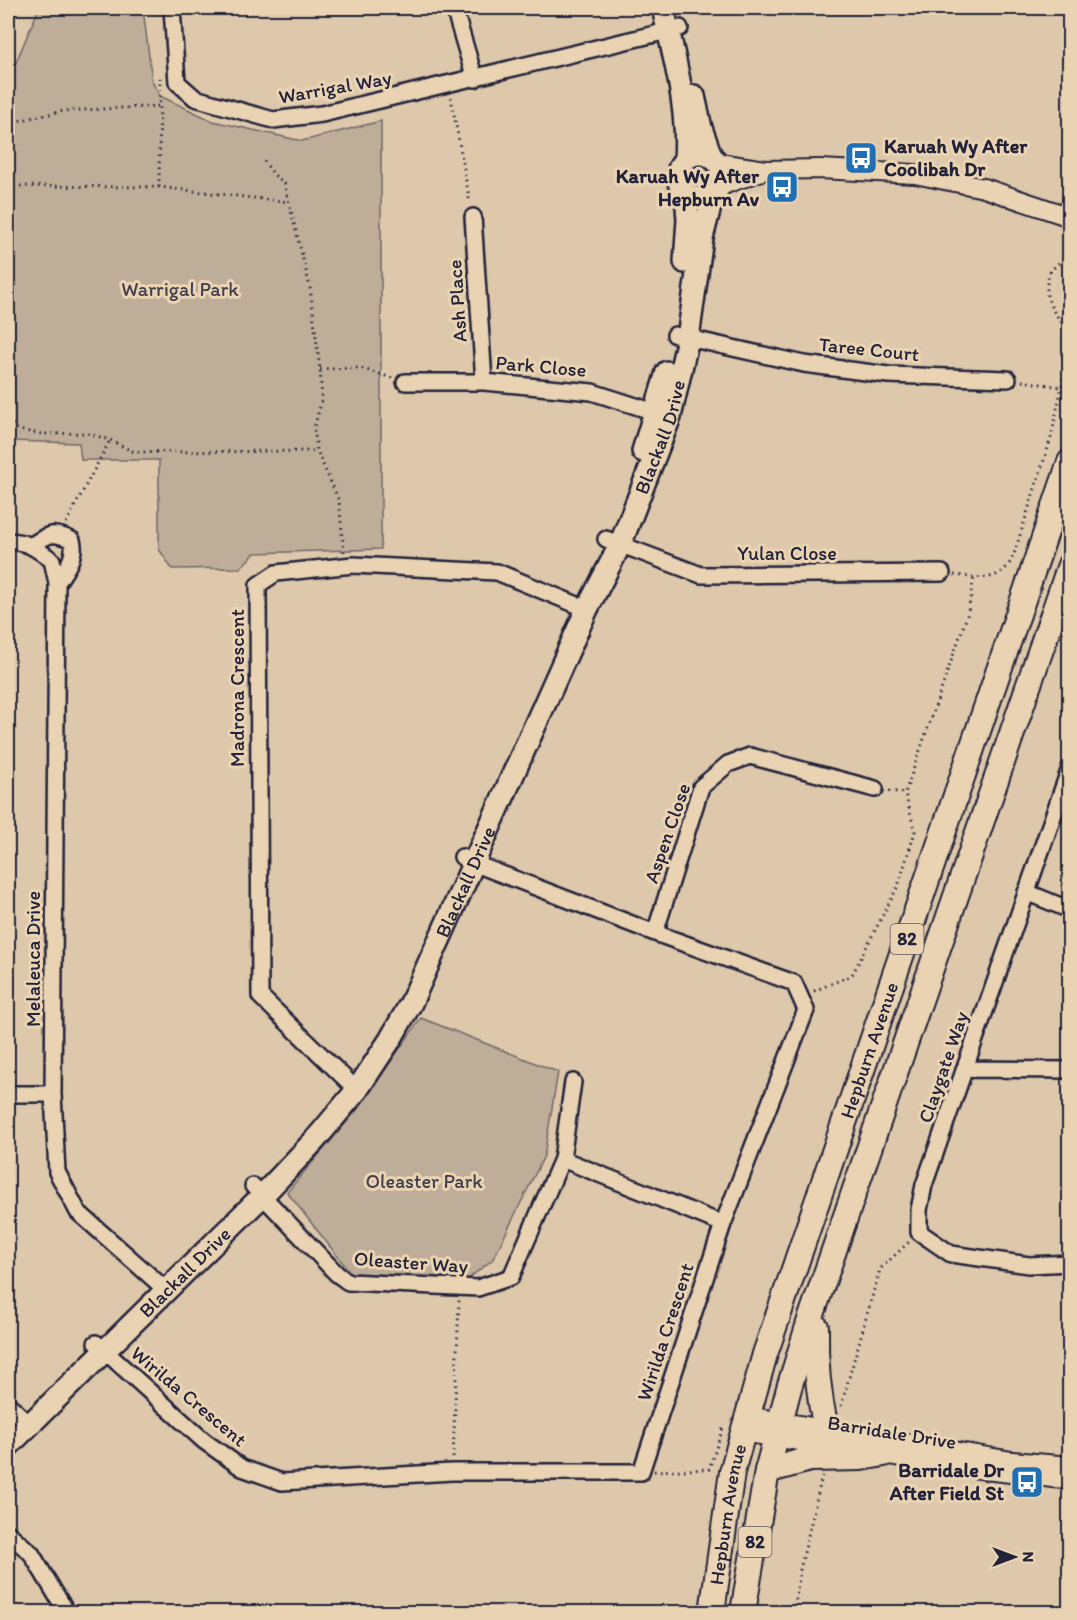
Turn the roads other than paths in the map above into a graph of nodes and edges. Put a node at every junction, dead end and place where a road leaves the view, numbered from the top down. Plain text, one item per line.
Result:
1 (172, 8) edge
2 (454, 8) edge
3 (663, 8) edge
4 (675, 8) edge
5 (674, 30) junction
6 (475, 79) junction
7 (685, 160) junction
8 (715, 160) junction
9 (766, 170) junction
10 (717, 190) junction
11 (686, 193) junction
12 (473, 217) road end
13 (1069, 217) edge
14 (682, 337) junction
15 (1008, 380) road end
16 (405, 382) road end
17 (484, 382) junction
18 (662, 414) junction
19 (1070, 462) edge
20 (8, 542) edge
21 (613, 542) junction
22 (32, 545) junction
23 (1070, 565) edge
24 (942, 573) road end
25 (57, 583) junction
26 (581, 607) junction
27 (1070, 768) edge
28 (875, 789) dead end
29 (467, 860) junction
30 (1026, 892) junction
31 (1070, 910) edge
32 (655, 933) junction
33 (964, 1069) junction
34 (1070, 1070) edge
35 (573, 1082) dead end
36 (352, 1085) junction
37 (8, 1094) edge
38 (53, 1094) junction
39 (562, 1159) junction
40 (258, 1190) junction
41 (723, 1224) junction
42 (1070, 1263) edge
43 (823, 1283) junction
44 (161, 1285) junction
45 (100, 1347) junction
46 (16, 1418) edge
47 (745, 1424) junction
48 (778, 1429) junction
49 (826, 1429) junction
50 (8, 1446) edge
51 (884, 1454) junction
52 (1070, 1466) edge
53 (767, 1471) junction
54 (1070, 1480) edge
55 (8, 1533) edge
56 (64, 1612) edge
57 (712, 1612) edge
58 (742, 1612) edge

1 - 6 street, Warrigal Way
2 - 6 street
3 - 5 main road
4 - 5 main road
5 - 6 street, Warrigal Way
5 - 7 main road
5 - 8 main road
7 - 8 main road
7 - 11 main road
8 - 9 street
8 - 10 main road
9 - 10 street
9 - 13 street
10 - 11 main road
10 - 14 main road, Blackall Drive
11 - 14 main road, Blackall Drive
12 - 17 street, Ash Place
14 - 15 street, Taree Court
14 - 18 main road, Blackall Drive
16 - 17 street, Park Close
17 - 18 street, Park Close
18 - 21 main road, Blackall Drive
19 - 47 main road, Hepburn Avenue / 82
20 - 22 street
21 - 24 street, Yulan Close
21 - 26 main road, Blackall Drive
22 - 25 street, Melaleuca Drive
22 - 25 street
23 - 43 main road, Hepburn Avenue / 82
25 - 38 street, Melaleuca Drive
26 - 29 main road, Blackall Drive
26 - 36 street, Madrona Crescent
27 - 30 street, Claygate Way
28 - 32 street, Aspen Close
29 - 32 street
29 - 36 main road, Blackall Drive
30 - 31 street
30 - 33 street, Claygate Way
32 - 41 street, Wirilda Crescent
33 - 34 street
33 - 42 street, Claygate Way
35 - 39 street, Oleaster Way
36 - 40 main road, Blackall Drive
37 - 38 street
38 - 44 street, Melaleuca Drive
39 - 40 street, Oleaster Way
39 - 41 street
40 - 44 main road, Blackall Drive
41 - 45 street, Wirilda Crescent
43 - 48 main road, Hepburn Avenue / 82
43 - 49 main road
44 - 45 main road, Blackall Drive
45 - 46 main road, Blackall Drive
46 - 50 main road, Blackall Drive
47 - 48 street, Barridale Drive
47 - 57 main road, Hepburn Avenue / 82
48 - 49 street, Barridale Drive
48 - 51 street, Barridale Drive
48 - 53 main road, Hepburn Avenue / 82
49 - 52 street, Barridale Drive
51 - 53 main road
51 - 54 street, Barridale Drive
53 - 58 main road, Hepburn Avenue / 82
55 - 56 street

